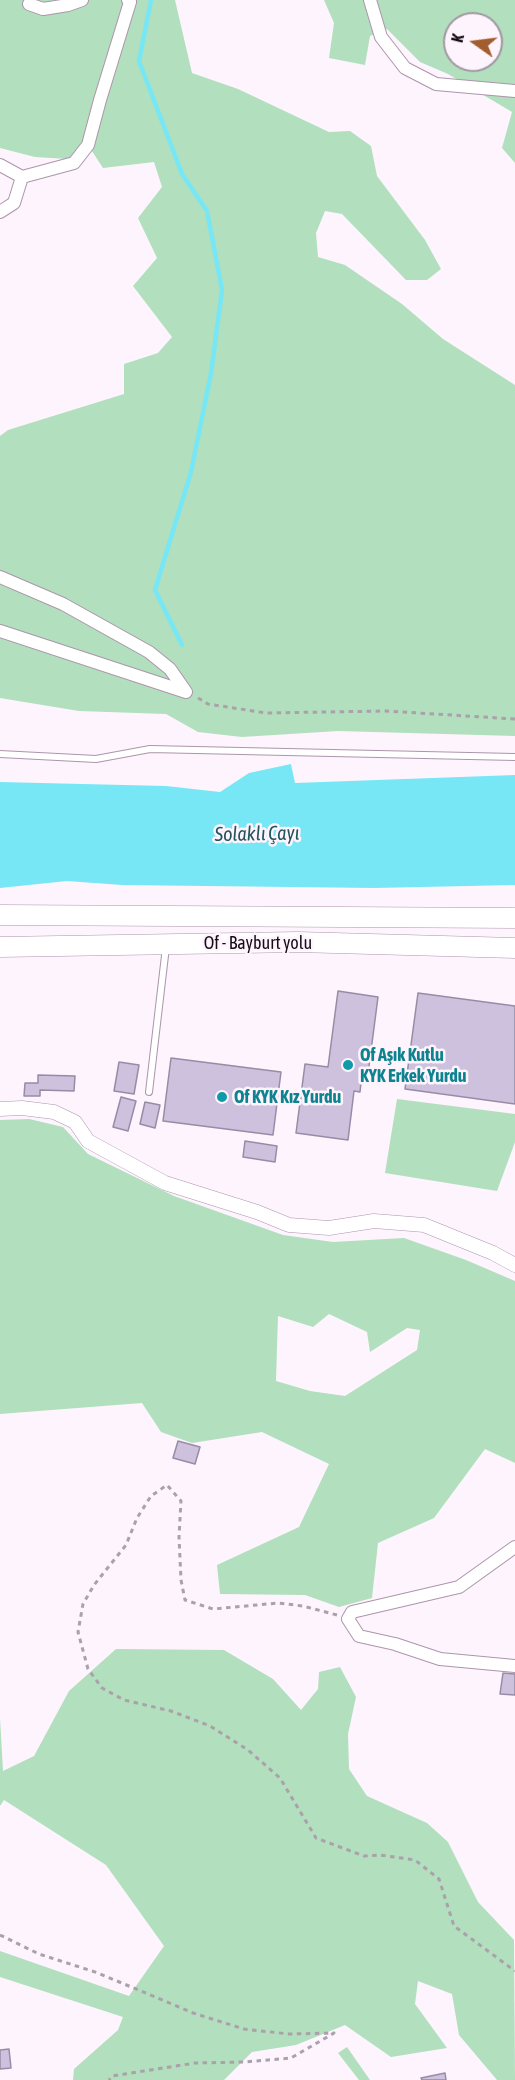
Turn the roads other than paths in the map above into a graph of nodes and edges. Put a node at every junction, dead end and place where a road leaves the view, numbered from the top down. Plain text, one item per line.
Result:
1 (82, 0) edge
2 (128, 0) edge
3 (370, 0) edge
4 (29, 4) dead end
5 (515, 91) edge
6 (0, 165) edge
7 (22, 177) junction
8 (0, 212) edge
9 (0, 577) edge
10 (0, 631) edge
11 (0, 754) edge
12 (515, 757) edge
13 (0, 915) edge
14 (515, 918) edge
15 (166, 944) junction
16 (0, 947) edge
17 (515, 948) edge
18 (149, 1092) dead end
19 (0, 1109) edge
20 (515, 1265) edge
21 (515, 1547) edge
22 (515, 1666) edge

1 - 4 street
2 - 7 street
3 - 5 street
6 - 7 street
7 - 8 street
9 - 10 street
11 - 12 lane
13 - 14 highway, Of - Bayburt yolu
15 - 16 highway, Of - Bayburt yolu
15 - 17 highway, Of - Bayburt yolu
15 - 18 lane
19 - 20 street
21 - 22 street

